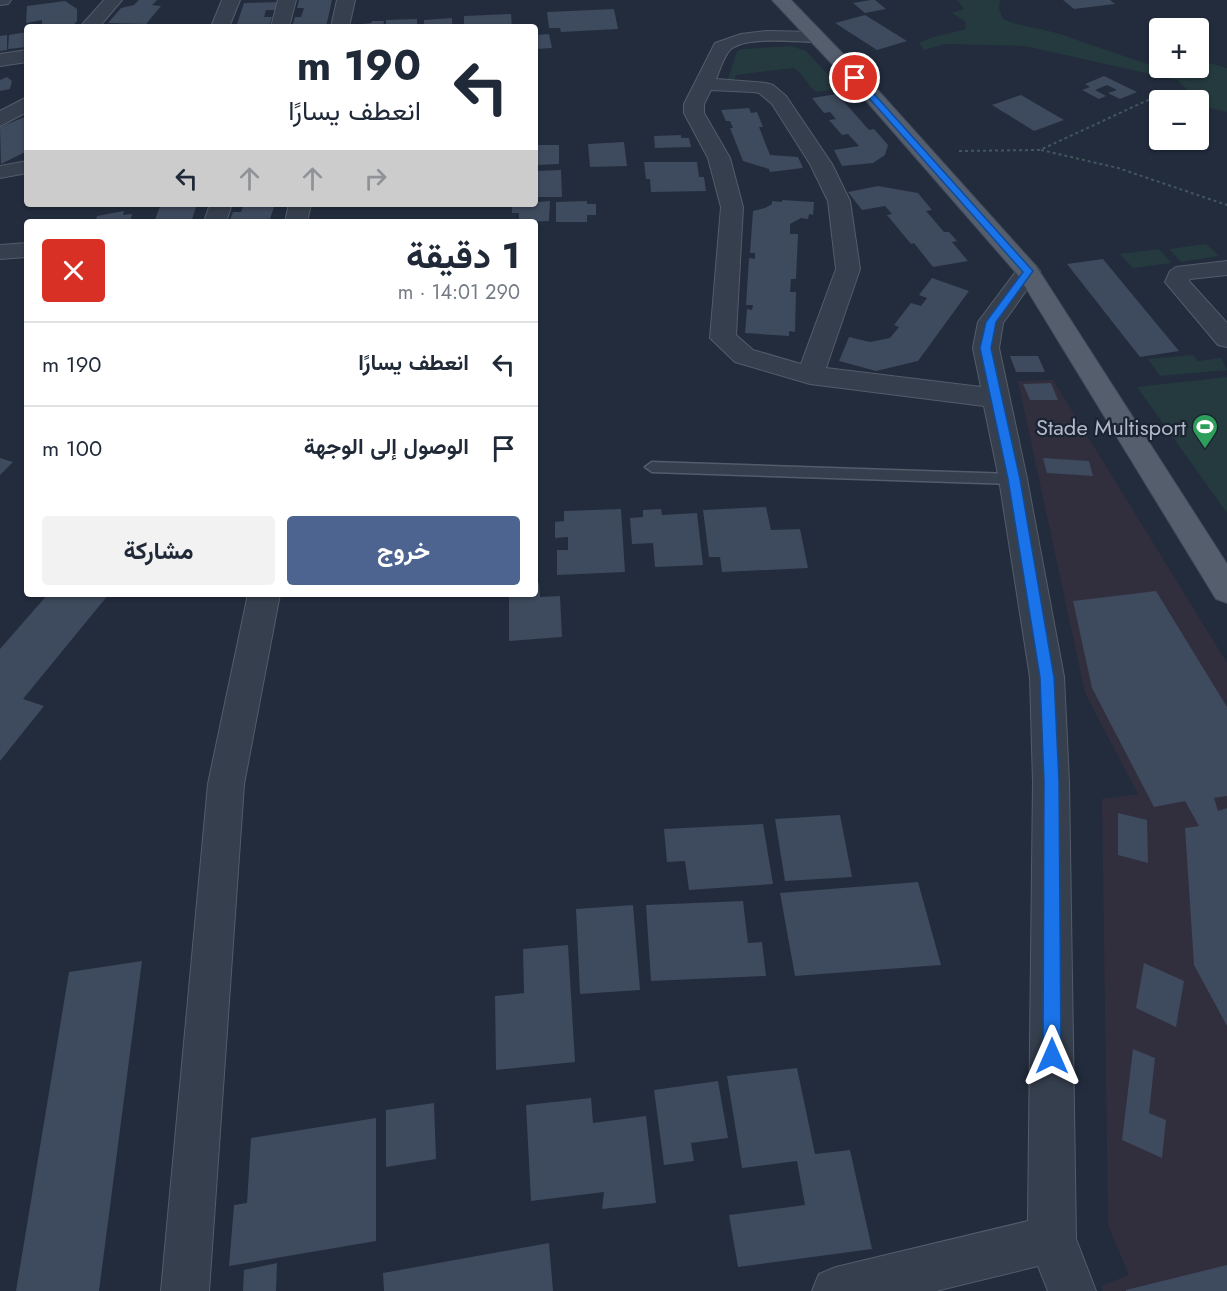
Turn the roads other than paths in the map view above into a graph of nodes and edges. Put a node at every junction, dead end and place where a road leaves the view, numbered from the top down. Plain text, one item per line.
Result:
1 (113, 0) edge
2 (231, 0) edge
3 (287, 0) edge
4 (346, 0) edge
5 (781, 0) edge
6 (92, 24) edge
7 (220, 24) edge
8 (281, 24) edge
9 (341, 24) edge
10 (816, 37) junction
11 (24, 56) edge
12 (0, 60) edge
13 (705, 84) junction
14 (24, 105) edge
15 (0, 120) edge
16 (24, 168) edge
17 (0, 172) edge
18 (24, 250) edge
19 (0, 252) edge
20 (1227, 268) edge
21 (1028, 271) junction
22 (1227, 339) edge
23 (810, 375) junction
24 (996, 398) junction
25 (652, 467) dead end
26 (1014, 479) junction
27 (1227, 590) edge
28 (263, 597) edge
29 (1052, 1239) junction
30 (185, 1291) edge
31 (836, 1291) edge
32 (1072, 1291) edge

1 - 6 street
2 - 7 street
3 - 8 street
4 - 9 street
5 - 10 main road
10 - 13 street
10 - 21 main road
11 - 12 street
13 - 23 street
13 - 23 street
14 - 15 street
16 - 17 street
18 - 19 street
20 - 22 street
21 - 24 street
21 - 27 main road
23 - 24 street
24 - 26 street
25 - 26 lane
26 - 29 street
28 - 30 street
29 - 31 street
29 - 32 street

